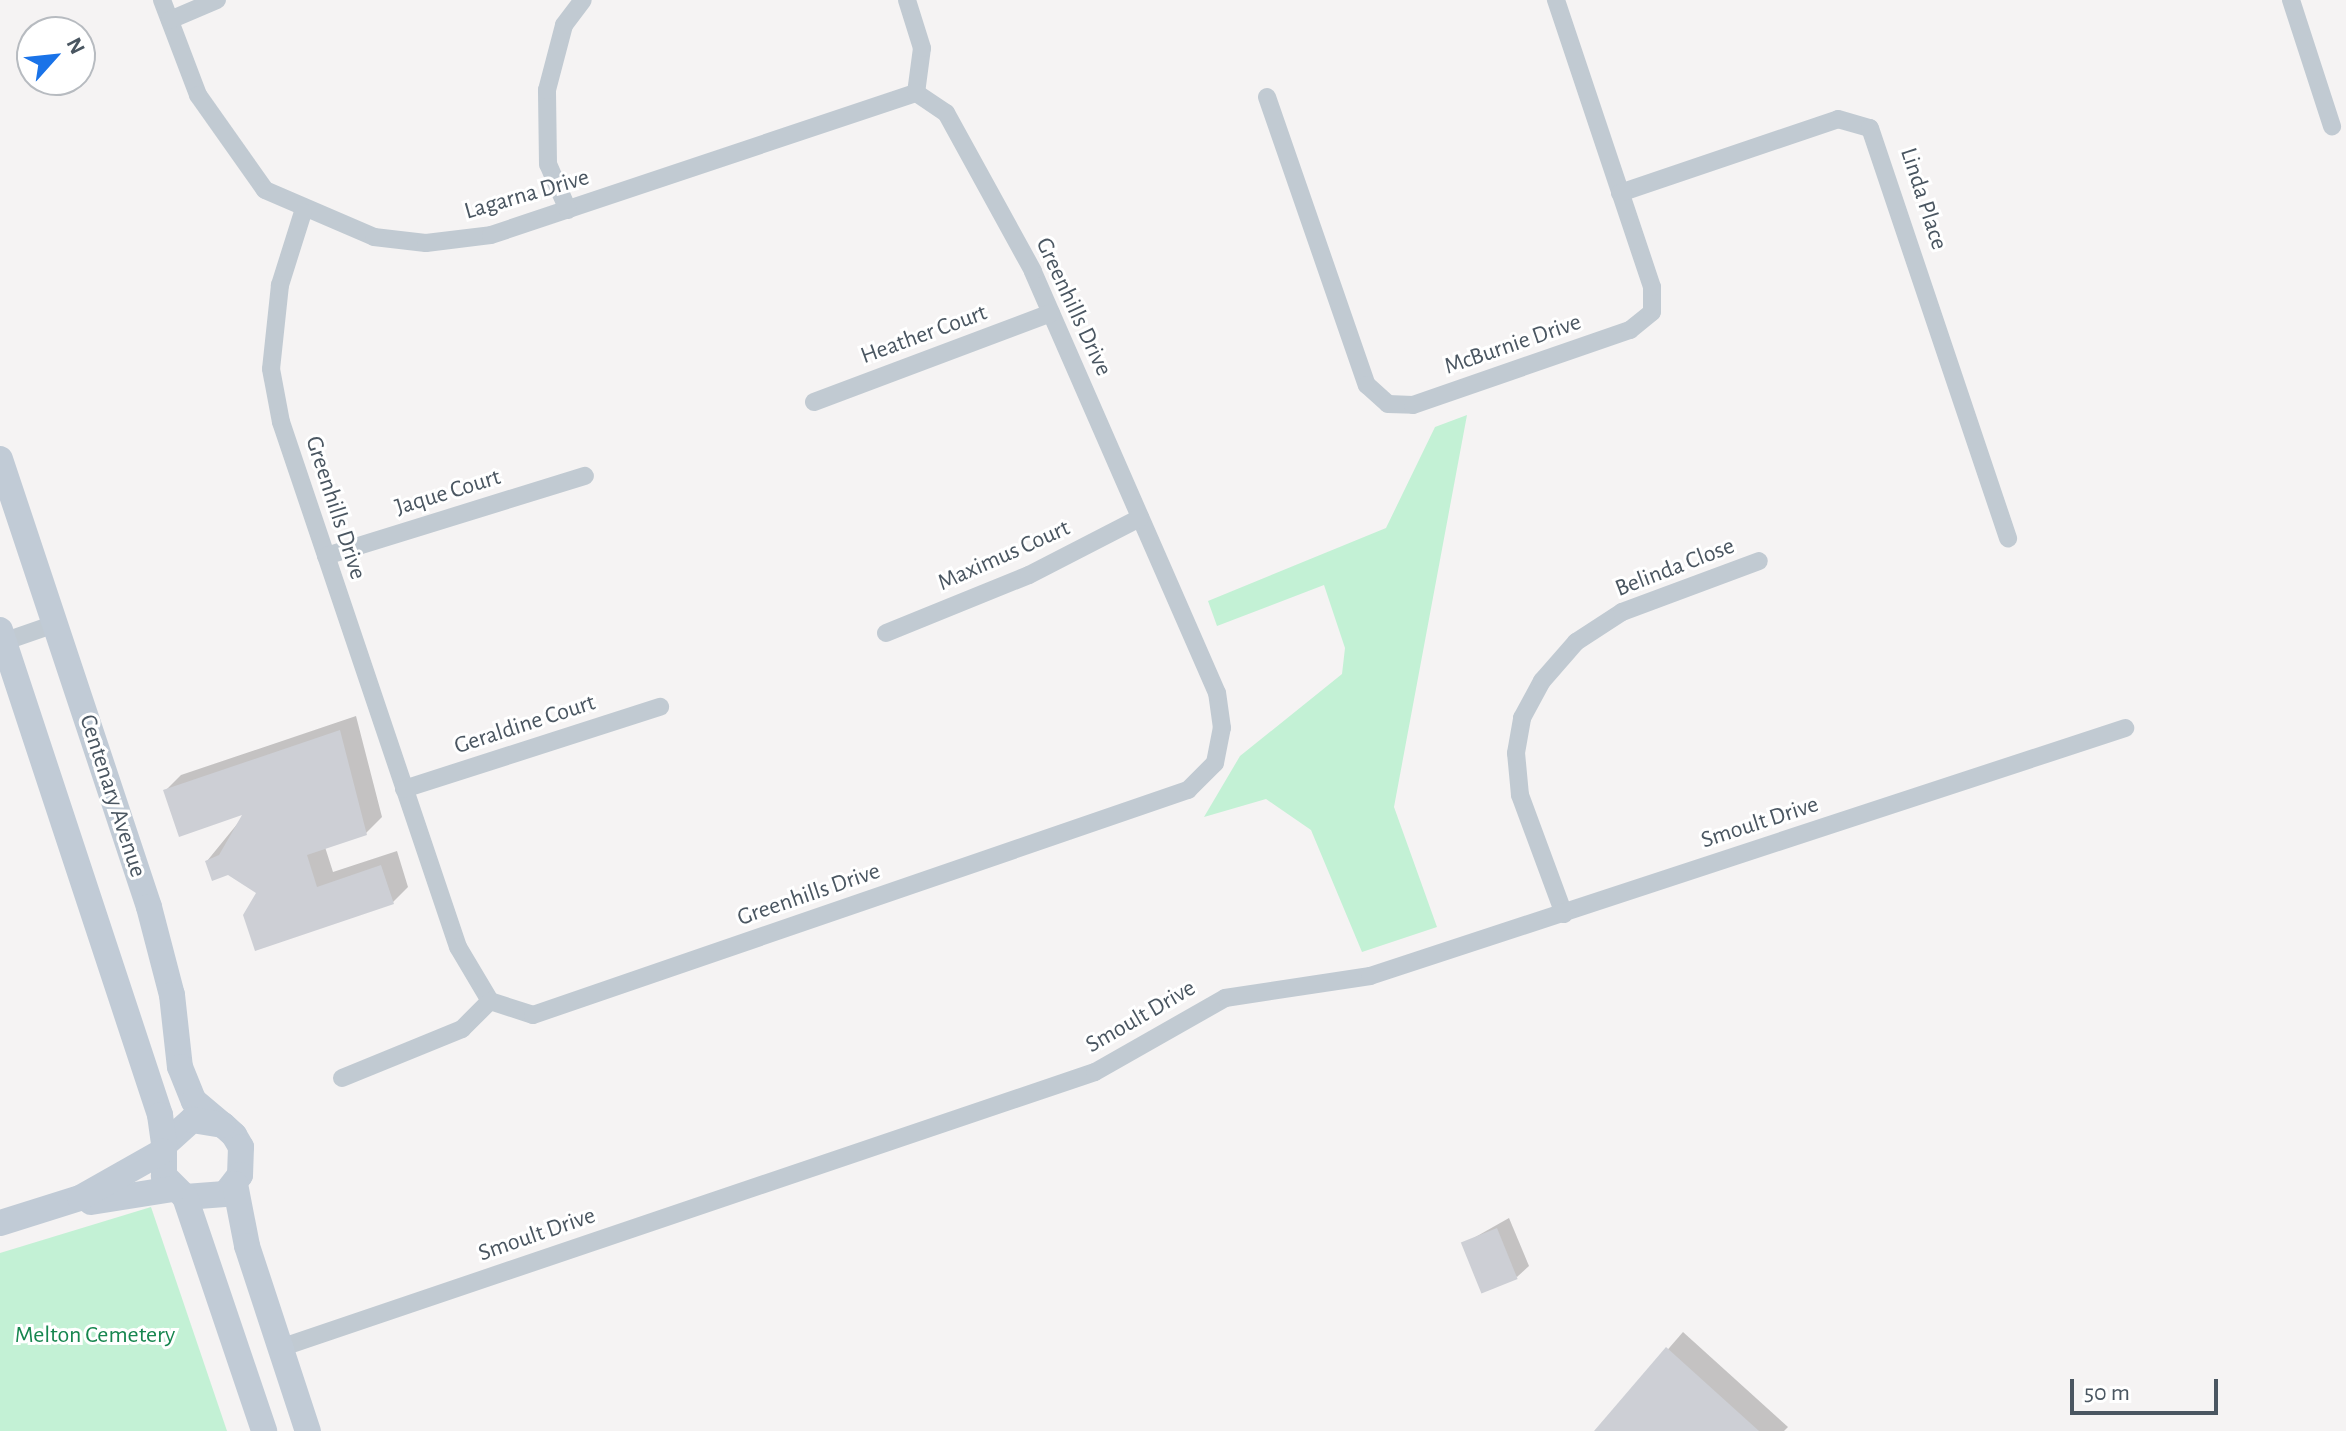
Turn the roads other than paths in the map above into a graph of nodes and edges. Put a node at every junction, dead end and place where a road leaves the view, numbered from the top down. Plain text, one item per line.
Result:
1 (162, 0) edge
2 (217, 0) edge
3 (583, 0) edge
4 (907, 0) edge
5 (1556, 0) edge
6 (2291, 0) edge
7 (170, 20) junction
8 (916, 93) junction
9 (1267, 97) dead end
10 (2332, 126) dead end
11 (1620, 193) junction
12 (568, 210) junction
13 (303, 212) junction
14 (1051, 313) junction
15 (814, 402) dead end
16 (0, 459) edge
17 (585, 476) dead end
18 (1140, 518) junction
19 (2008, 538) dead end
20 (326, 556) junction
21 (1759, 561) dead end
22 (55, 624) junction
23 (886, 633) dead end
24 (1, 638) edge
25 (660, 707) dead end
26 (2125, 728) dead end
27 (404, 789) junction
28 (1564, 914) junction
29 (490, 1001) junction
30 (342, 1078) dead end
31 (223, 1125) junction
32 (163, 1148) junction
33 (235, 1184) junction
34 (179, 1193) junction
35 (55, 1205) junction
36 (0, 1223) edge
37 (280, 1348) junction
38 (239, 1358) junction
39 (264, 1431) edge
40 (308, 1431) edge

1 - 7 street, Lagarna Drive
2 - 7 street
3 - 12 street
4 - 8 street
5 - 11 street, McBurnie Drive
6 - 10 street
7 - 13 street, Lagarna Drive
8 - 12 street, Lagarna Drive
8 - 14 street, Greenhills Drive
9 - 11 street, McBurnie Drive
11 - 19 street, Linda Place
12 - 13 street, Lagarna Drive
13 - 20 street, Greenhills Drive
14 - 15 street, Heather Court
14 - 18 street, Greenhills Drive
16 - 22 street, Centenary Avenue
17 - 20 street, Jaque Court
18 - 23 street, Maximus Court
18 - 29 street, Greenhills Drive
20 - 27 street, Greenhills Drive
21 - 28 street, Belinda Close
22 - 24 street
22 - 31 street, Centenary Avenue
24 - 32 street
25 - 27 street, Geraldine Court
26 - 28 street, Smoult Drive
27 - 29 street, Greenhills Drive
28 - 37 street, Smoult Drive
29 - 30 street
31 - 32 street
31 - 33 street
32 - 34 street
32 - 35 street
33 - 34 street
33 - 37 street
34 - 35 street
34 - 38 street
35 - 36 street
37 - 38 street
37 - 40 street
38 - 39 street

